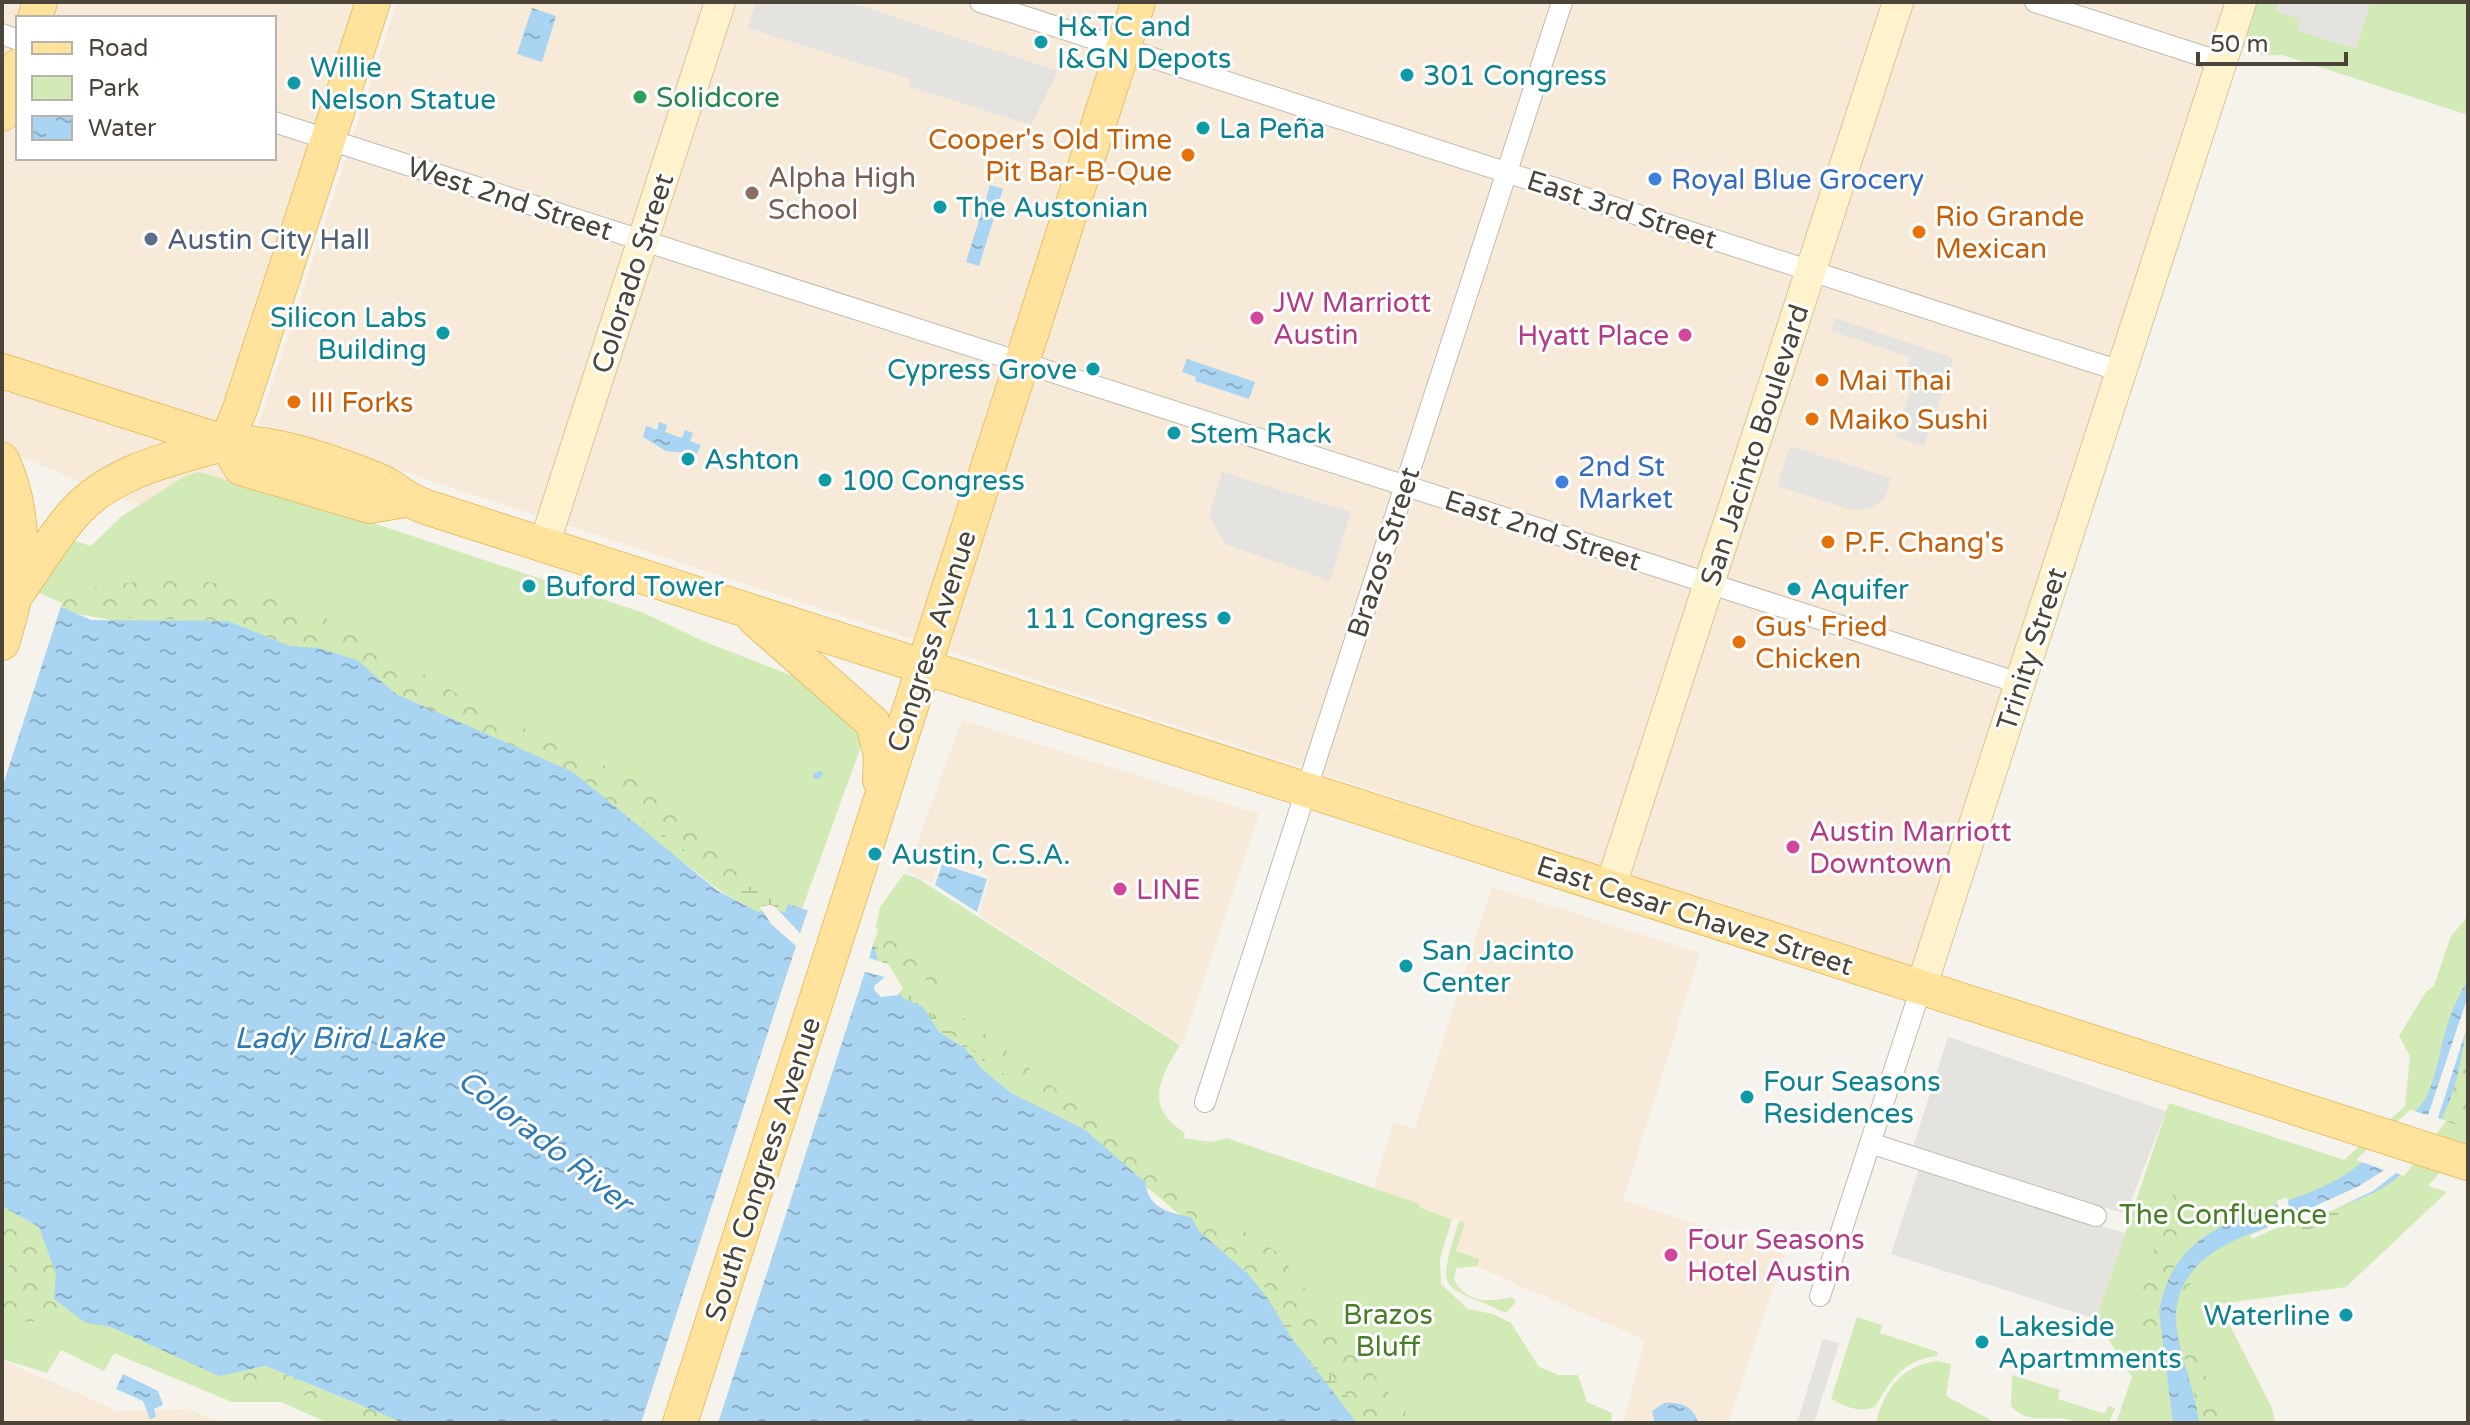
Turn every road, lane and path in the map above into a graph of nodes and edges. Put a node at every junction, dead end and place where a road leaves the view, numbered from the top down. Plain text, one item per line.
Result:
1 (373, 2) edge
2 (720, 2) edge
3 (980, 2) edge
4 (1138, 2) edge
5 (1562, 2) edge
6 (1898, 2) edge
7 (2035, 2) edge
8 (2241, 2) edge
9 (1123, 48) junction
10 (2221, 62) junction
11 (16, 72) edge
12 (2, 114) edge
13 (276, 123) edge
14 (328, 139) junction
15 (1507, 172) junction
16 (643, 241) junction
17 (1811, 271) junction
18 (1020, 362) junction
19 (2, 371) edge
20 (2120, 371) junction
21 (226, 443) junction
22 (2, 460) edge
23 (1405, 485) junction
24 (544, 545) junction
25 (1710, 584) junction
26 (18, 592) junction
27 (744, 609) junction
28 (2, 643) edge
29 (922, 667) junction
30 (2019, 683) junction
31 (1306, 790) junction
32 (879, 804) junction
33 (1610, 888) junction
34 (845, 915) joint
35 (1921, 988) junction
36 (1205, 1102) dead end
37 (1870, 1143) junction
38 (2462, 1161) edge
39 (2096, 1216) dead end
40 (1820, 1296) dead end
41 (680, 1423) edge

1 - 14 main road
2 - 16 main road, Colorado Street
3 - 9 street, East 3rd Street
4 - 9 main road, Congress Avenue
5 - 15 street, Brazos Street
6 - 17 main road, San Jacinto Boulevard
7 - 10 street
8 - 10 main road, Trinity Street
9 - 15 street, East 3rd Street
9 - 18 main road, Congress Avenue
10 - 20 main road, Trinity Street
11 - 12 main road
13 - 14 street, West 2nd Street
14 - 16 street, West 2nd Street
14 - 21 main road
15 - 17 street, East 3rd Street
15 - 23 street, Brazos Street
16 - 18 street, West 2nd Street
16 - 24 main road, Colorado Street
17 - 20 street, East 3rd Street
17 - 25 main road, San Jacinto Boulevard
18 - 23 street, East 2nd Street
18 - 29 main road, Congress Avenue
19 - 21 main road
20 - 30 main road, Trinity Street
21 - 24 main road, East Cesar Chavez Street
21 - 26 main road
22 - 26 main road
23 - 25 street, East 2nd Street
23 - 31 street, Brazos Street
24 - 27 main road, East Cesar Chavez Street
25 - 30 street, East 2nd Street
25 - 33 main road, San Jacinto Boulevard
26 - 28 main road
27 - 29 main road, East Cesar Chavez Street
27 - 32 main road
29 - 31 main road, East Cesar Chavez Street
29 - 32 main road, Congress Avenue
30 - 35 main road, Trinity Street
31 - 33 main road, East Cesar Chavez Street
31 - 36 street, Brazos Street
32 - 34 main road, Congress Avenue
33 - 35 main road, East Cesar Chavez Street
34 - 41 main road, South Congress Avenue
35 - 37 street, Trinity Street
35 - 38 main road, East Cesar Chavez Street
37 - 39 street
37 - 40 street, Trinity Street

